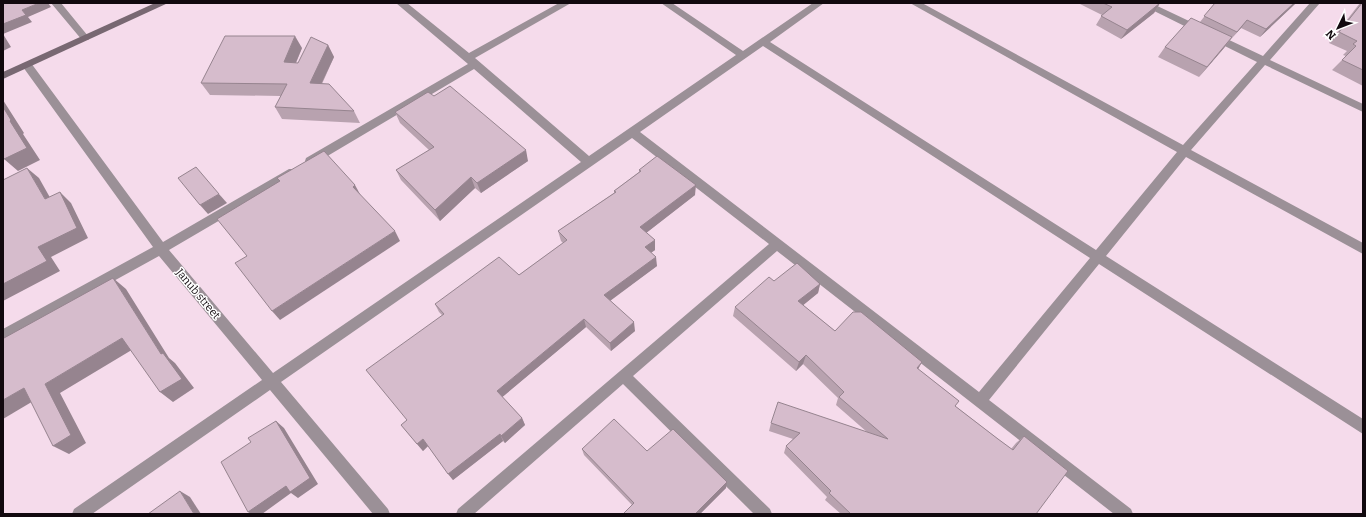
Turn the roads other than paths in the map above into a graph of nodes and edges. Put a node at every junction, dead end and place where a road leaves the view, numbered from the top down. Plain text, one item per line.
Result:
1 (56, 3) edge
2 (164, 3) edge
3 (400, 3) edge
4 (566, 3) edge
5 (666, 3) edge
6 (819, 3) edge
7 (915, 3) edge
8 (1143, 3) edge
9 (1315, 3) edge
10 (85, 38) junction
11 (763, 42) junction
12 (743, 55) junction
13 (1264, 60) junction
14 (471, 61) junction
15 (26, 65) junction
16 (3, 76) edge
17 (1363, 108) edge
18 (632, 132) junction
19 (1184, 151) junction
20 (588, 162) junction
21 (778, 244) junction
22 (161, 249) junction
23 (1363, 249) edge
24 (1098, 256) junction
25 (3, 336) edge
26 (624, 376) junction
27 (271, 382) junction
28 (980, 401) junction
29 (1363, 427) edge
30 (79, 514) edge
31 (383, 514) edge
32 (464, 514) edge
33 (765, 514) edge
34 (1126, 514) edge

1 - 10 street
2 - 10 street
3 - 14 street
4 - 14 street
5 - 12 street
6 - 11 street
7 - 19 street
8 - 13 street
9 - 13 street
10 - 15 street
11 - 12 street
11 - 24 street
12 - 18 street
13 - 17 street
13 - 19 street
14 - 20 street
14 - 22 street
15 - 16 street
15 - 22 street, Janub street
18 - 20 street
18 - 21 street
19 - 23 street
19 - 24 street
20 - 27 street
21 - 26 street
21 - 28 street
22 - 25 street
22 - 27 street, Janub street
24 - 28 street
24 - 29 street
26 - 32 street
26 - 33 street
27 - 30 street
27 - 31 street, Janub street
28 - 34 street

